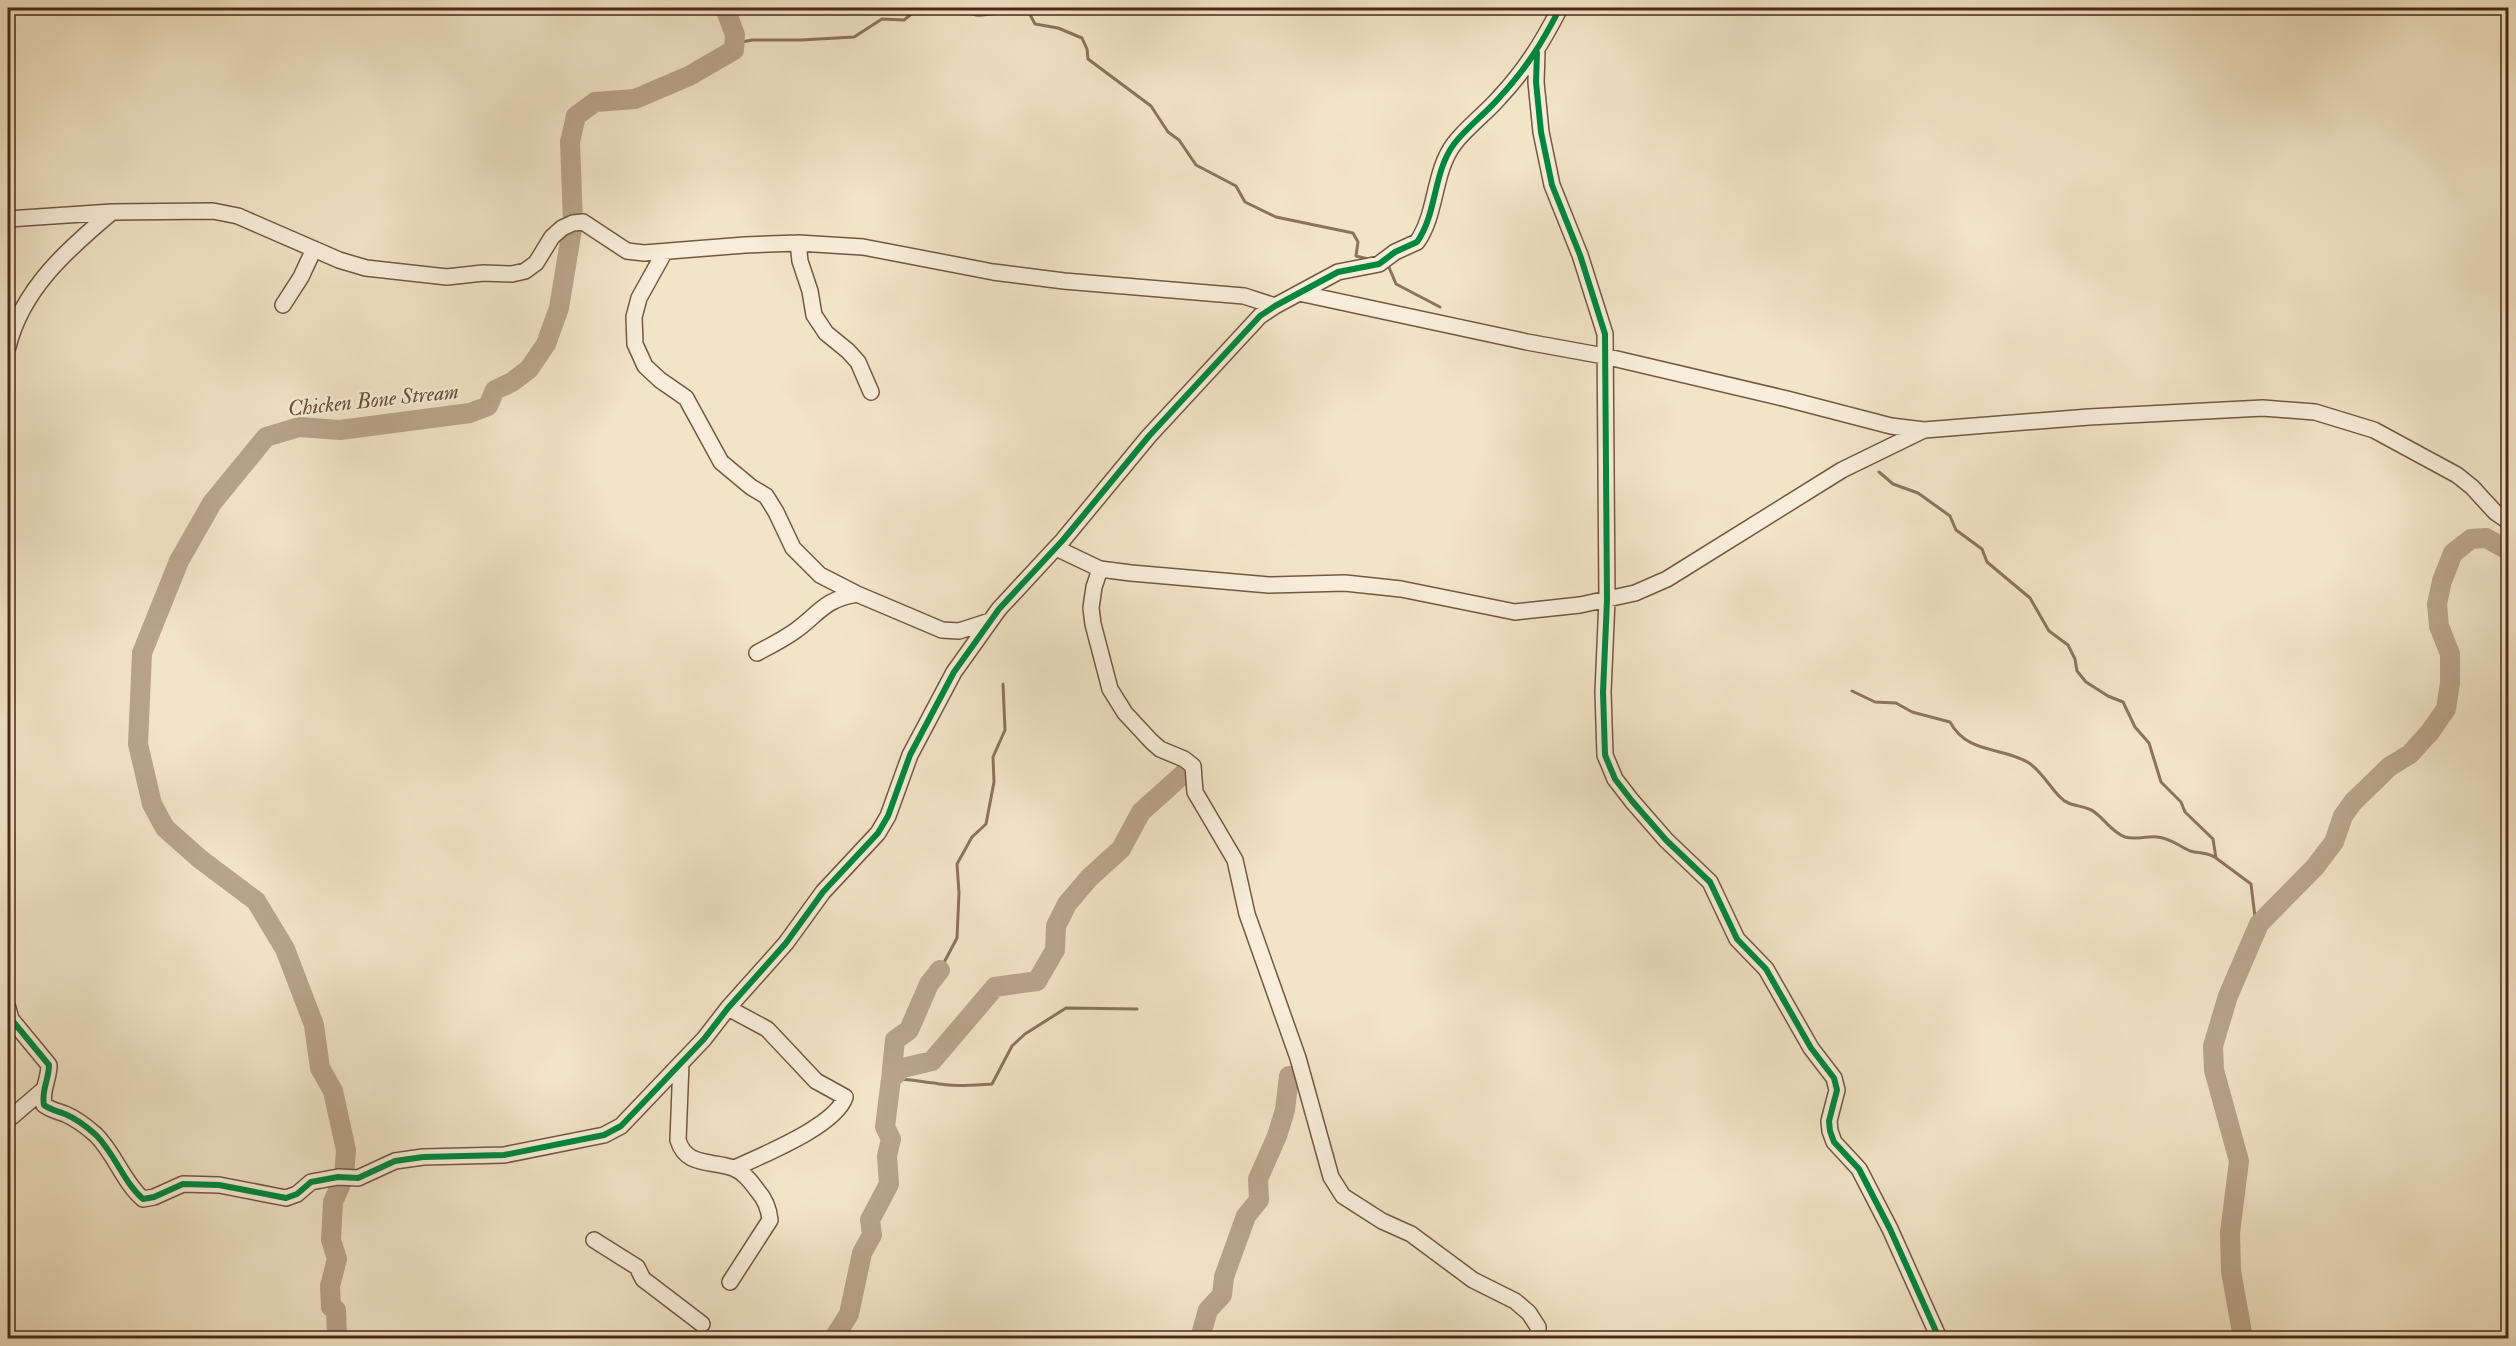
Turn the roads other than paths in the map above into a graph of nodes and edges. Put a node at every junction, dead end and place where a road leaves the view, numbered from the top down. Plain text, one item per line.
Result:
1 (1560, 8) edge
2 (1537, 53) junction
3 (112, 212) junction
4 (8, 219) edge
5 (798, 243) junction
6 (314, 249) junction
7 (664, 253) junction
8 (1299, 292) junction
9 (284, 305) dead end
10 (1275, 306) junction
11 (8, 347) edge
12 (1604, 356) junction
13 (871, 392) dead end
14 (1924, 430) junction
15 (2508, 521) edge
16 (1056, 548) junction
17 (1100, 569) junction
18 (856, 594) junction
19 (1607, 600) junction
20 (990, 621) junction
21 (758, 653) dead end
22 (8, 1008) edge
23 (728, 1008) junction
24 (681, 1063) junction
25 (43, 1089) junction
26 (8, 1120) edge
27 (735, 1168) junction
28 (594, 1240) dead end
29 (730, 1282) dead end
30 (702, 1324) dead end
31 (1538, 1338) edge
32 (1940, 1338) edge

1 - 2 street
2 - 8 street
2 - 12 street
3 - 4 street
3 - 6 street
3 - 11 street
5 - 7 street
5 - 10 street
5 - 13 street
6 - 7 street
6 - 9 street
7 - 18 street
8 - 10 street
8 - 12 street
10 - 16 street
12 - 14 street
12 - 19 street
14 - 15 street
14 - 19 street
16 - 17 street
16 - 20 street
17 - 19 street
17 - 31 street
18 - 20 street
18 - 21 street
19 - 32 street
20 - 23 street
22 - 25 street
23 - 24 street
23 - 27 street
24 - 25 street
24 - 27 street
25 - 26 street
27 - 29 street
28 - 30 street

